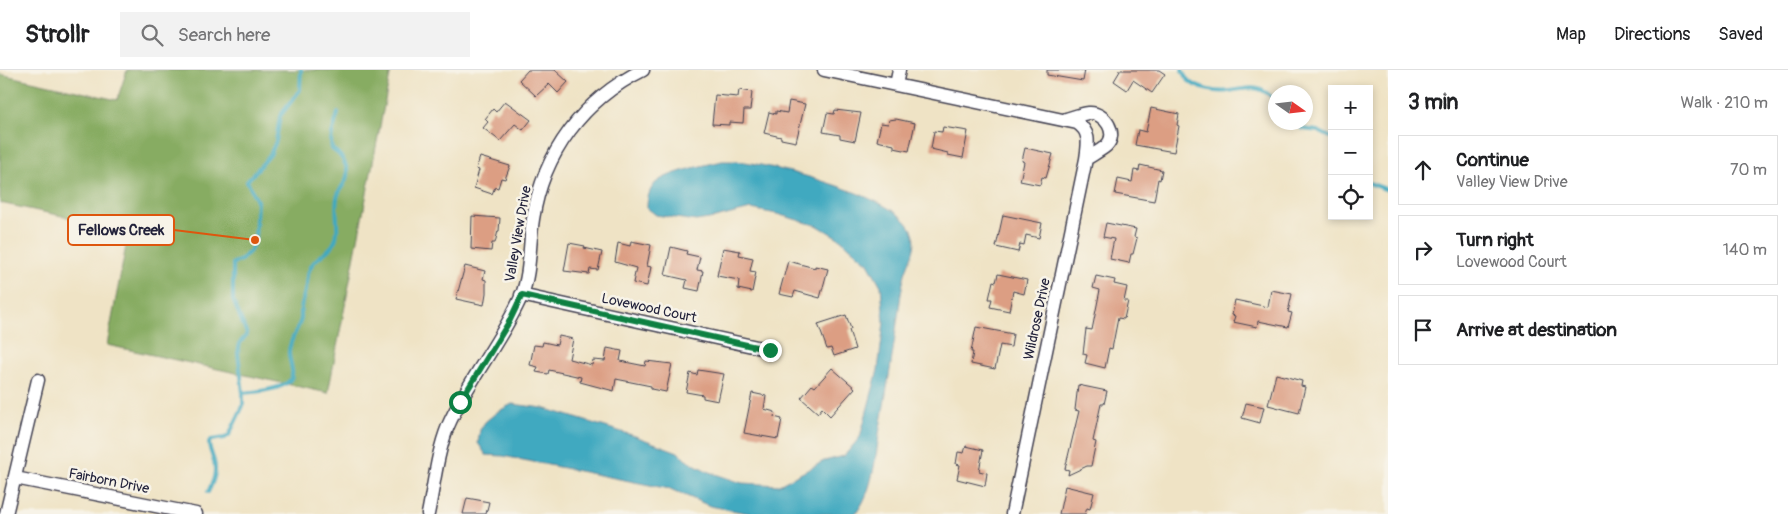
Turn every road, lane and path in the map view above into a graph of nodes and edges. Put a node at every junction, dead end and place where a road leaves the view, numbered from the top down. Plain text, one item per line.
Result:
1 (643, 70) edge
2 (824, 70) edge
3 (899, 70) edge
4 (896, 85) junction
5 (1063, 120) junction
6 (1086, 159) junction
7 (522, 295) junction
8 (770, 350) dead end
9 (38, 380) dead end
10 (16, 478) junction
11 (6, 514) edge
12 (196, 514) edge
13 (428, 514) edge
14 (1012, 514) edge

1 - 7 street, Valley View Drive
2 - 4 street
3 - 4 street
4 - 5 street
5 - 6 street, Wildrose Drive
5 - 6 street
6 - 14 street, Wildrose Drive
7 - 8 street, Lovewood Court
7 - 13 street, Valley View Drive
9 - 10 street
10 - 11 street
10 - 12 street, Fairborn Drive

